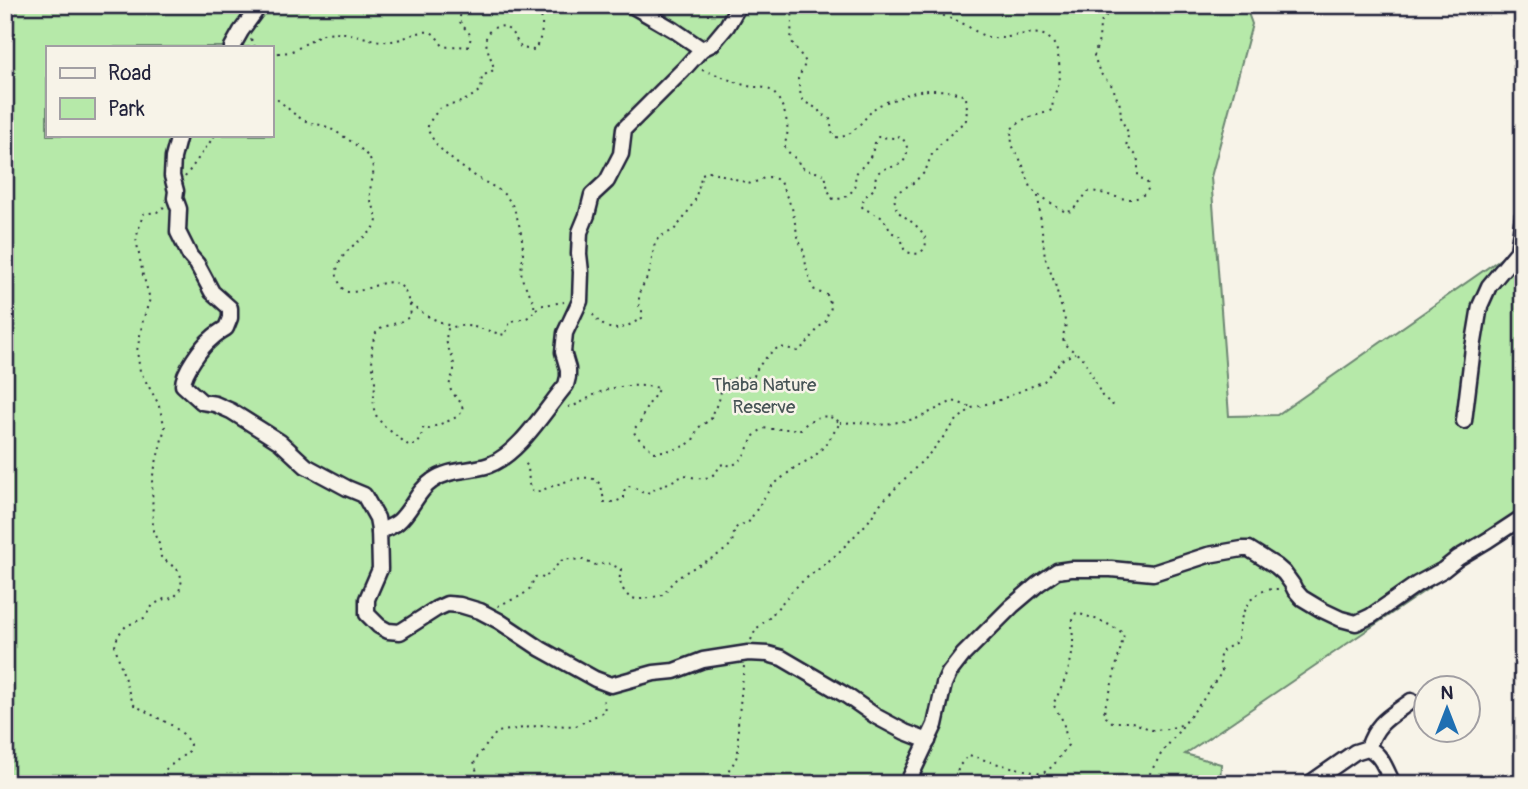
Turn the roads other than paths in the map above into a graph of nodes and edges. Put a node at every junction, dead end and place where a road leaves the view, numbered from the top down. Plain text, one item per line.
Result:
1 (260, 5) edge
2 (631, 5) edge
3 (739, 5) edge
4 (233, 46) edge
5 (702, 49) junction
6 (179, 136) edge
7 (1523, 215) edge
8 (1520, 256) edge
9 (1464, 421) dead end
10 (1523, 517) edge
11 (379, 532) junction
12 (1411, 701) dead end
13 (928, 741) junction
14 (1368, 748) junction
15 (906, 784) edge
16 (1309, 784) edge
17 (1393, 784) edge

1 - 4 street
2 - 5 street
3 - 5 street
5 - 11 street
6 - 11 street
7 - 8 street
8 - 9 street
10 - 13 street
11 - 13 street
12 - 14 street
13 - 15 street
14 - 16 street
14 - 17 street

